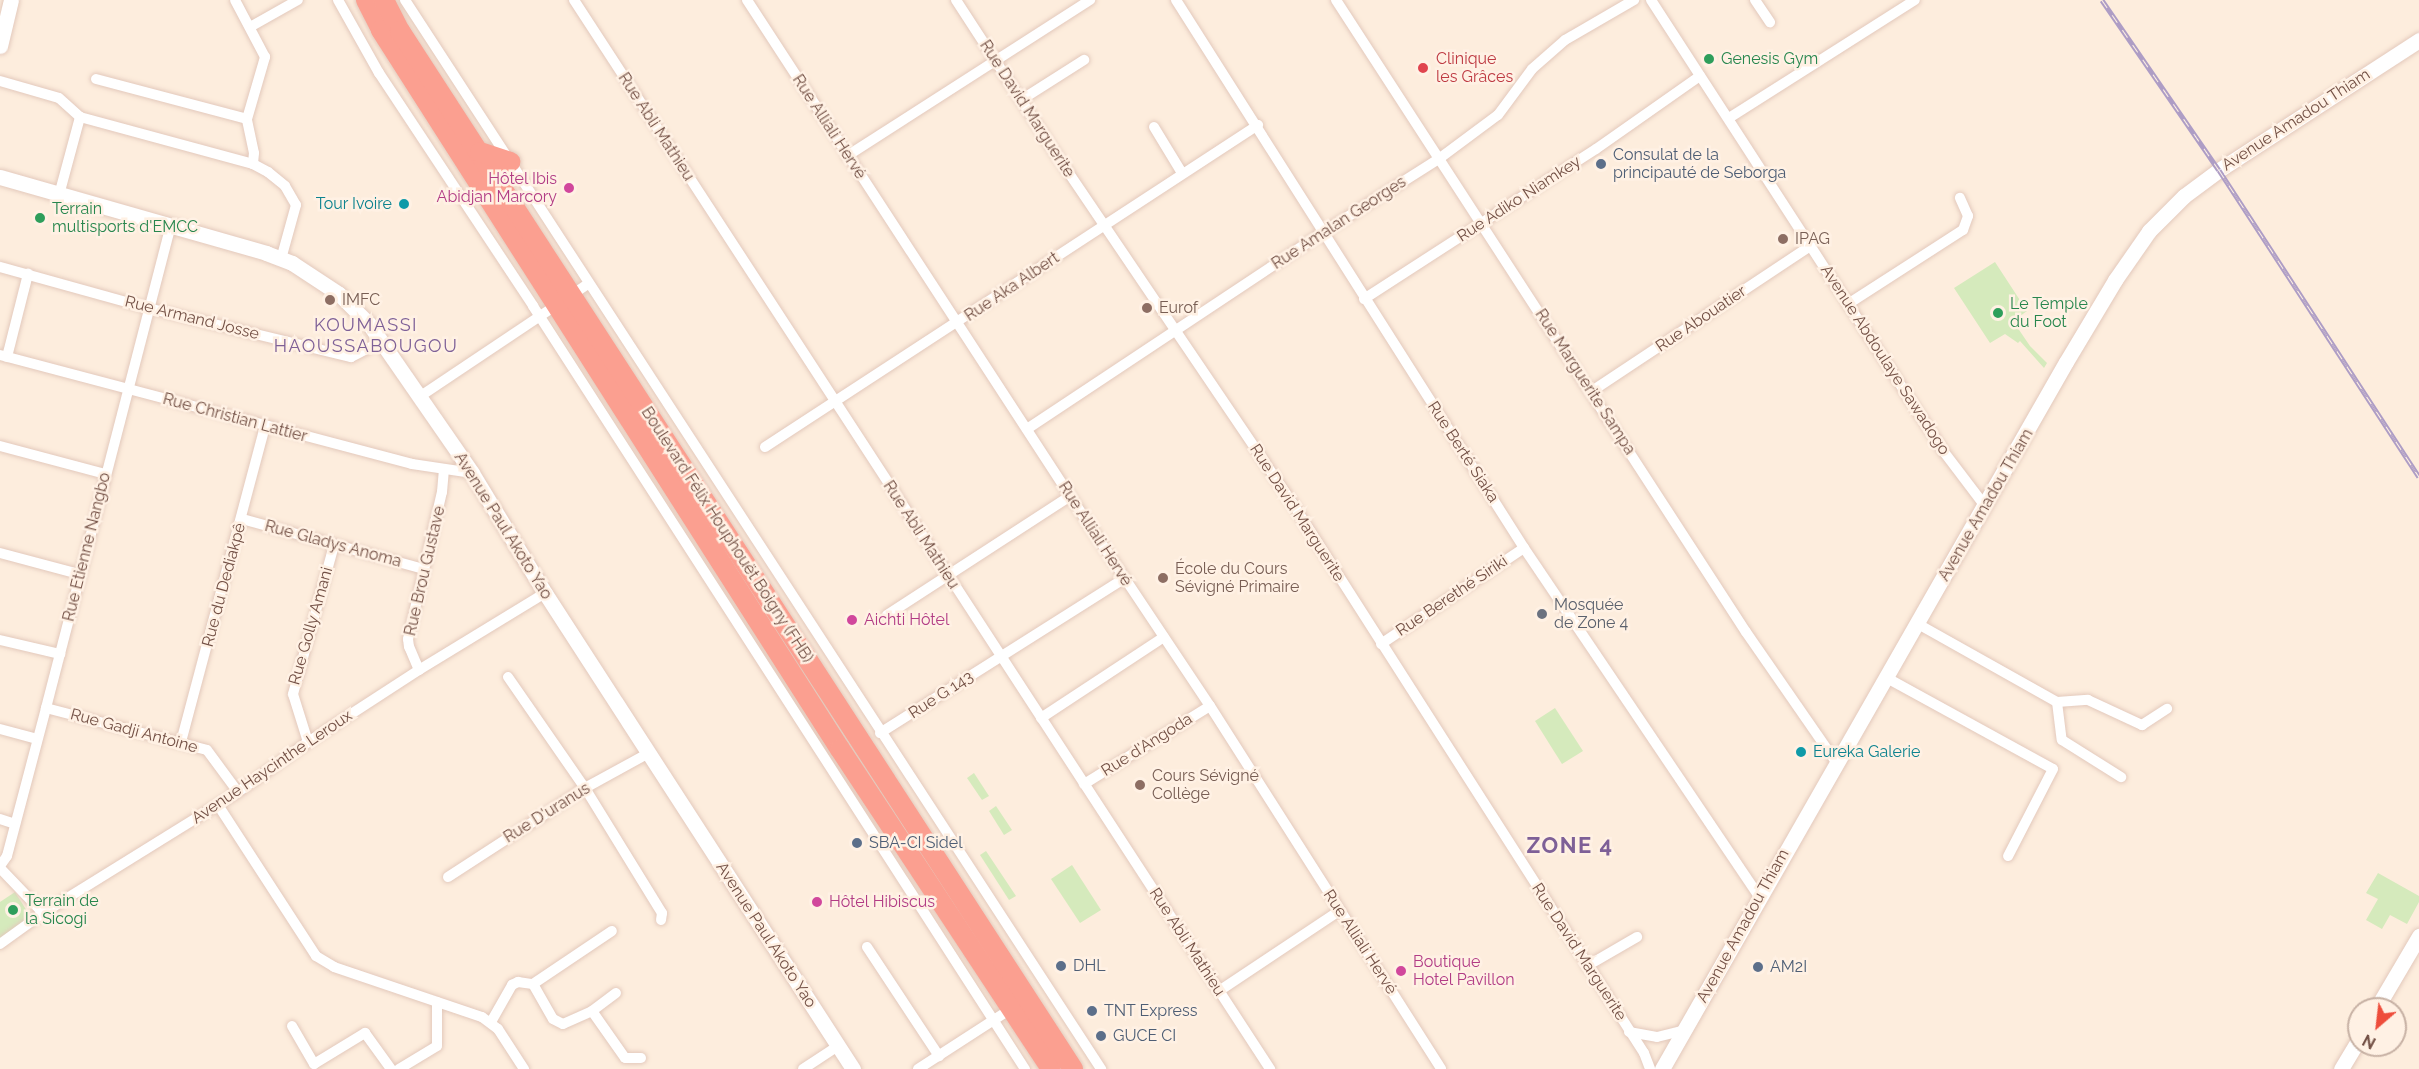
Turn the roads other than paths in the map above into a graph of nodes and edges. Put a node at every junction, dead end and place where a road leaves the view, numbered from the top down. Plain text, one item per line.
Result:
1 (11, 0) edge
2 (235, 0) edge
3 (298, 0) edge
4 (338, 0) edge
5 (366, 0) edge
6 (384, 0) edge
7 (405, 0) edge
8 (574, 0) edge
9 (747, 0) edge
10 (956, 0) edge
11 (1090, 0) edge
12 (1176, 0) edge
13 (1336, 0) edge
14 (1634, 0) edge
15 (1651, 0) edge
16 (1755, 0) edge
17 (1915, 0) edge
18 (1770, 22) dead end
19 (250, 27) junction
20 (2419, 40) edge
21 (0, 46) edge
22 (1084, 60) dead end
23 (997, 62) junction
24 (1700, 76) junction
25 (96, 79) dead end
26 (0, 81) edge
27 (1021, 100) junction
28 (80, 117) junction
29 (1729, 118) junction
30 (248, 119) junction
31 (1258, 125) junction
32 (1154, 127) dead end
33 (480, 152) junction
34 (848, 156) junction
35 (1440, 158) junction
36 (510, 162) junction
37 (253, 164) junction
38 (1182, 173) junction
39 (0, 177) edge
40 (59, 195) junction
41 (1960, 198) dead end
42 (1104, 224) junction
43 (1482, 224) junction
44 (170, 228) junction
45 (1322, 233) junction
46 (1810, 246) junction
47 (281, 259) junction
48 (0, 267) edge
49 (28, 274) junction
50 (580, 289) junction
51 (1364, 298) junction
52 (1848, 303) junction
53 (148, 308) junction
54 (548, 311) junction
55 (959, 323) junction
56 (1176, 331) junction
57 (382, 341) junction
58 (3, 356) edge
59 (126, 390) junction
60 (1592, 391) junction
61 (419, 397) junction
62 (836, 403) junction
63 (265, 427) junction
64 (1027, 429) junction
65 (0, 446) edge
66 (765, 447) dead end
67 (444, 471) junction
68 (471, 473) junction
69 (105, 474) junction
70 (1070, 496) junction
71 (1985, 506) junction
72 (242, 519) junction
73 (334, 545) junction
74 (1524, 548) junction
75 (0, 553) edge
76 (424, 569) junction
77 (79, 574) junction
78 (948, 576) junction
79 (1124, 579) junction
80 (545, 593) junction
81 (887, 615) dead end
82 (1918, 624) junction
83 (1164, 637) junction
84 (0, 640) edge
85 (1380, 644) junction
86 (60, 654) junction
87 (1001, 656) junction
88 (419, 670) junction
89 (508, 677) dead end
90 (1887, 678) junction
91 (2057, 702) junction
92 (1210, 706) junction
93 (46, 708) junction
94 (2167, 709) dead end
95 (1041, 718) junction
96 (0, 729) edge
97 (880, 733) junction
98 (38, 739) junction
99 (181, 742) junction
100 (308, 742) junction
101 (649, 753) junction
102 (1836, 762) junction
103 (2121, 777) dead end
104 (1084, 784) junction
105 (585, 788) junction
106 (238, 792) junction
107 (218, 805) junction
108 (0, 819) edge
109 (15, 824) junction
110 (2008, 856) dead end
111 (0, 867) edge
112 (448, 877) dead end
113 (1759, 897) junction
114 (1339, 911) junction
115 (43, 913) junction
116 (662, 920) dead end
117 (612, 931) dead end
118 (2419, 936) edge
119 (1637, 937) dead end
120 (0, 944) edge
121 (867, 947) dead end
122 (1587, 966) junction
123 (533, 984) junction
124 (1219, 992) junction
125 (616, 993) dead end
126 (2383, 997) edge
127 (437, 1002) junction
128 (1019, 1004) junction
129 (592, 1011) junction
130 (994, 1020) junction
131 (491, 1022) junction
132 (291, 1026) dead end
133 (1685, 1030) junction
134 (1629, 1032) junction
135 (838, 1046) junction
136 (939, 1056) junction
137 (641, 1058) dead end
138 (391, 1069) edge
139 (399, 1069) edge
140 (524, 1069) edge
141 (803, 1069) edge
142 (853, 1069) edge
143 (918, 1069) edge
144 (1025, 1069) edge
145 (1050, 1069) edge
146 (1073, 1069) edge
147 (1101, 1069) edge
148 (1270, 1069) edge
149 (1441, 1069) edge
150 (1650, 1069) edge
151 (1662, 1069) edge

1 - 21 street
2 - 19 street
3 - 19 street
4 - 54 street
5 - 54 highway, Boulevard Félix Houphouët Boigny (FHB)
6 - 33 highway, Boulevard Félix Houphouët Boigny (FHB)
7 - 36 street
8 - 62 street, Rue Abli Mathieu
9 - 34 street, Rue Alliali Hervé
10 - 23 street, Rue David Marguerite
11 - 23 street
12 - 31 street, Rue Berté Siaka
13 - 35 street, Rue Marguerite Sampa
14 - 35 street, Rue Amalan Georges
15 - 24 street, Avenue Abdoulaye Sawadogo
16 - 18 street
17 - 29 street
19 - 30 street
20 - 71 street, Avenue Amadou Thiam
22 - 27 street
23 - 27 street, Rue David Marguerite
23 - 34 street
24 - 29 street, Avenue Abdoulaye Sawadogo
24 - 43 street, Rue Adiko Niamkey
25 - 30 street
26 - 28 street
27 - 42 street, Rue David Marguerite
28 - 37 street
28 - 40 street
29 - 46 street, Avenue Abdoulaye Sawadogo
30 - 37 street
31 - 38 street, Rue Aka Albert
31 - 45 street, Rue Berté Siaka
32 - 38 street
33 - 36 highway
33 - 50 highway, Boulevard Félix Houphouët Boigny (FHB)
34 - 55 street, Rue Alliali Hervé
35 - 43 street, Rue Marguerite Sampa
35 - 45 street, Rue Amalan Georges
36 - 50 street
37 - 47 street
38 - 42 street, Rue Aka Albert
39 - 40 street, Avenue Paul Akoto Yao
40 - 44 street, Avenue Paul Akoto Yao
41 - 52 street
42 - 55 street, Rue Aka Albert
42 - 56 street, Rue David Marguerite
43 - 51 street, Rue Adiko Niamkey
43 - 60 street, Rue Marguerite Sampa
44 - 47 street, Avenue Paul Akoto Yao
44 - 53 street, Rue Etienne Nangbo
45 - 51 street, Rue Berté Siaka
45 - 56 street, Rue Amalan Georges
46 - 52 street, Avenue Abdoulaye Sawadogo
46 - 60 street, Rue Abouatier
47 - 57 street, Avenue Paul Akoto Yao
48 - 49 street, Rue Armand Josse
49 - 53 street, Rue Armand Josse
49 - 58 street
50 - 54 street
50 - 97 street
50 - 128 highway, Boulevard Félix Houphouët Boigny (FHB)
51 - 74 street, Rue Berté Siaka
52 - 71 street, Avenue Abdoulaye Sawadogo
53 - 57 street, Rue Armand Josse
53 - 59 street, Rue Etienne Nangbo
54 - 61 street
54 - 128 highway, Boulevard Félix Houphouët Boigny (FHB)
54 - 130 street
55 - 62 street, Rue Aka Albert
55 - 64 street, Rue Alliali Hervé
56 - 64 street, Rue Amalan Georges
56 - 85 street, Rue David Marguerite
57 - 61 street, Avenue Paul Akoto Yao
58 - 59 street, Rue Christian Lattier
59 - 63 street, Rue Christian Lattier
59 - 69 street, Rue Etienne Nangbo
60 - 102 street, Rue Marguerite Sampa
61 - 68 street, Avenue Paul Akoto Yao
62 - 66 street, Rue Aka Albert
62 - 78 street, Rue Abli Mathieu
63 - 67 street, Rue Christian Lattier
63 - 72 street, Rue du Dediakpê
64 - 70 street, Rue Alliali Hervé
65 - 69 street
67 - 68 street, Rue Christian Lattier
67 - 76 street, Rue Brou Gustave
68 - 80 street, Avenue Paul Akoto Yao
69 - 77 street, Rue Etienne Nangbo
70 - 78 street
70 - 79 street, Rue Alliali Hervé
71 - 82 street, Avenue Amadou Thiam
72 - 73 street, Rue Gladys Anoma
72 - 99 street, Rue du Dediakpê
73 - 76 street, Rue Gladys Anoma
73 - 100 street, Rue Golly Amani
74 - 85 street, Rue Berethé Siriki
74 - 113 street, Rue Berté Siaka
75 - 77 street
76 - 88 street, Rue Brou Gustave
77 - 86 street, Rue Etienne Nangbo
78 - 81 street
78 - 87 street, Rue Abli Mathieu
79 - 83 street, Rue Alliali Hervé
79 - 87 street, Rue G 143
80 - 88 street, Avenue Haycinthe Leroux
80 - 101 street, Avenue Paul Akoto Yao
82 - 90 street, Avenue Amadou Thiam
82 - 91 street
83 - 92 street, Rue Alliali Hervé
83 - 95 street
84 - 86 street
85 - 122 street, Rue David Marguerite
86 - 93 street, Rue Etienne Nangbo
87 - 95 street, Rue Abli Mathieu
87 - 97 street, Rue G 143
88 - 100 street, Avenue Haycinthe Leroux
89 - 105 street
90 - 102 street, Avenue Amadou Thiam
90 - 110 street
91 - 94 street
91 - 103 street
92 - 104 street, Rue d'Angoda
92 - 114 street, Rue Alliali Hervé
93 - 98 street, Rue Etienne Nangbo
93 - 99 street, Rue Gadji Antoine
95 - 104 street, Rue Abli Mathieu
96 - 98 street
97 - 147 street
98 - 109 street, Rue Etienne Nangbo
99 - 106 street, Rue Gadji Antoine
100 - 106 street, Avenue Haycinthe Leroux
101 - 105 street, Rue D'uranus
101 - 135 street, Avenue Paul Akoto Yao
102 - 113 street, Avenue Amadou Thiam
104 - 124 street, Rue Abli Mathieu
105 - 112 street, Rue D'uranus
105 - 116 street
106 - 107 street, Avenue Haycinthe Leroux
107 - 115 street, Avenue Haycinthe Leroux
107 - 127 street
108 - 109 street
109 - 111 street, Rue Etienne Nangbo
111 - 115 street
113 - 133 street, Avenue Amadou Thiam
114 - 124 street
114 - 149 street, Rue Alliali Hervé
115 - 120 street, Avenue Haycinthe Leroux
117 - 123 street
118 - 126 street
119 - 122 street
121 - 136 street
122 - 134 street, Rue David Marguerite
123 - 129 street
123 - 131 street
124 - 148 street, Rue Abli Mathieu
125 - 129 street
127 - 131 street
127 - 139 street
128 - 130 street
128 - 145 highway, Boulevard Félix Houphouët Boigny (FHB)
128 - 146 highway, Boulevard Félix Houphouët Boigny (FHB)
129 - 137 street
130 - 136 street
130 - 144 street
131 - 140 street
132 - 138 street
133 - 134 street, Rue David Marguerite
133 - 151 street, Avenue Amadou Thiam
134 - 150 street, Rue David Marguerite
135 - 141 street
135 - 142 street, Avenue Paul Akoto Yao
136 - 143 street

